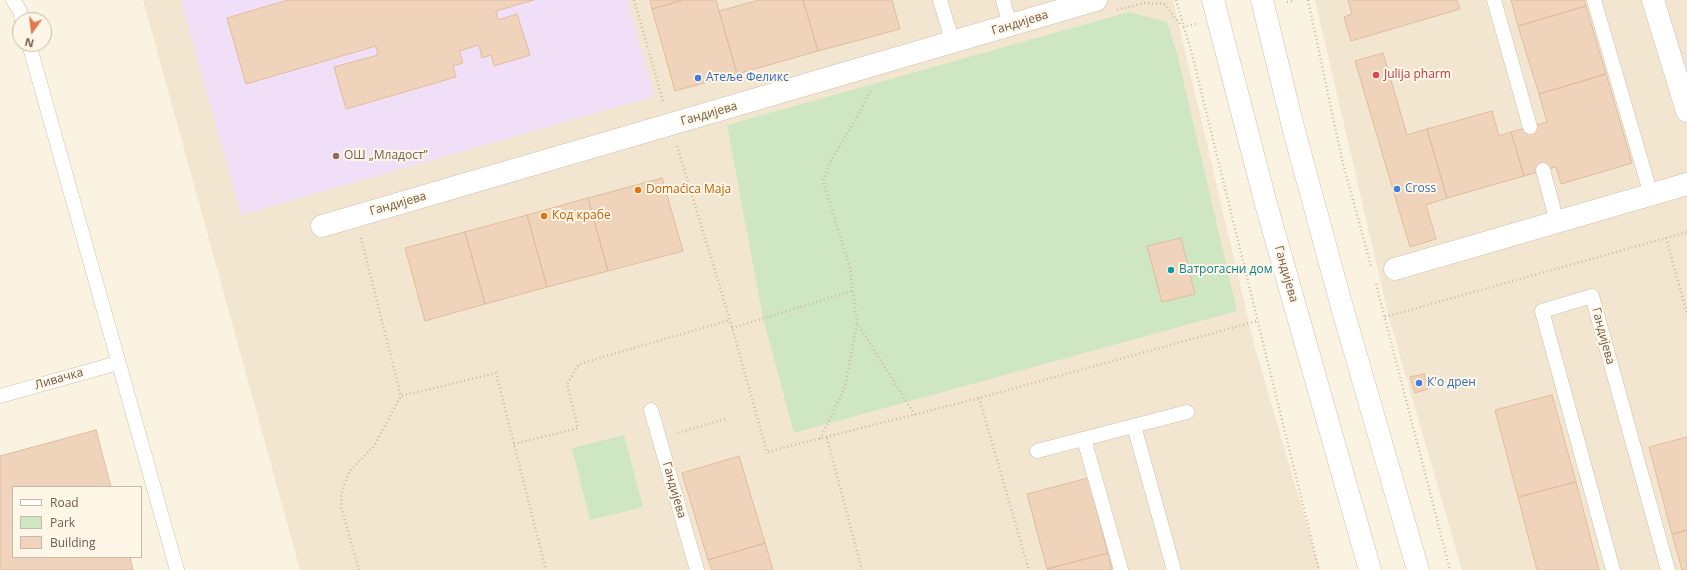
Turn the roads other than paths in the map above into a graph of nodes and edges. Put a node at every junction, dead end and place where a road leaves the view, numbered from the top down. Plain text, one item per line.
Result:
1 (13, 0) edge
2 (940, 0) edge
3 (1003, 0) edge
4 (1096, 0) edge
5 (1213, 0) edge
6 (1262, 0) edge
7 (1494, 0) edge
8 (1594, 0) edge
9 (1653, 0) edge
10 (20, 12) edge
11 (1010, 26) junction
12 (953, 43) junction
13 (31, 52) edge
14 (1687, 111) edge
15 (1530, 127) dead end
16 (1543, 170) dead end
17 (1687, 184) edge
18 (1651, 195) junction
19 (1557, 222) junction
20 (322, 226) dead end
21 (1395, 269) dead end
22 (118, 363) junction
23 (0, 396) edge
24 (651, 410) dead end
25 (1187, 412) dead end
26 (1134, 426) junction
27 (1084, 439) junction
28 (1037, 451) dead end
29 (177, 570) edge
30 (698, 570) edge
31 (1121, 570) edge
32 (1174, 570) edge
33 (1370, 570) edge
34 (1418, 570) edge
35 (1613, 570) edge
36 (1668, 570) edge

1 - 10 lane
2 - 12 lane
3 - 11 lane
4 - 11 street, Гандијева
5 - 33 street, Гандијева
6 - 34 street
7 - 15 lane
8 - 18 lane
9 - 14 street
11 - 12 street, Гандијева
12 - 20 street, Гандијева
13 - 22 lane
16 - 19 lane
17 - 18 street
18 - 19 street
19 - 21 street
22 - 23 lane, Ливачка
22 - 29 lane
24 - 30 lane, Гандијева
25 - 26 lane
26 - 27 lane
26 - 32 lane
27 - 28 lane
27 - 31 lane
35 - 36 lane, Гандијева

